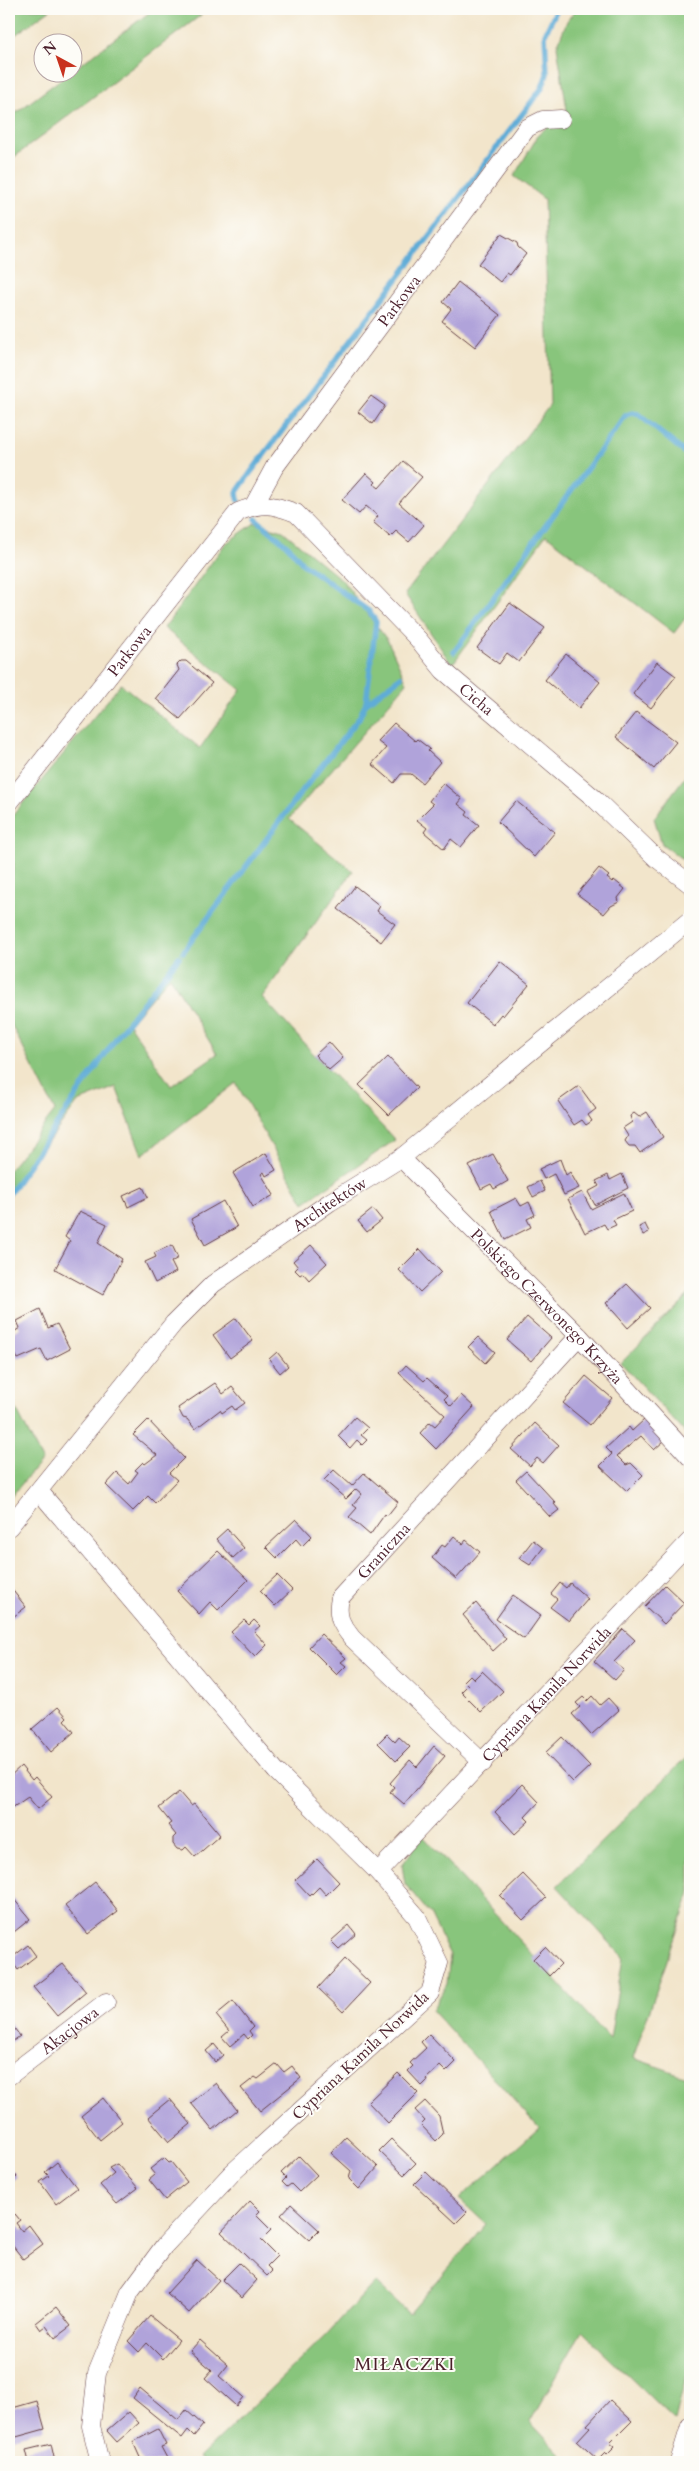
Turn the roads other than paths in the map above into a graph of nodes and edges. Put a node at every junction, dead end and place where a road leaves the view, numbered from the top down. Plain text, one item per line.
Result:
1 (561, 119) dead end
2 (254, 505) junction
3 (9, 803) edge
4 (690, 884) edge
5 (690, 920) edge
6 (401, 1158) junction
7 (579, 1336) junction
8 (690, 1457) edge
9 (39, 1491) junction
10 (9, 1527) edge
11 (690, 1541) edge
12 (483, 1763) junction
13 (378, 1872) junction
14 (106, 2002) dead end
15 (9, 2076) edge
16 (690, 2426) edge
17 (100, 2462) edge
18 (679, 2462) edge

1 - 2 street, Parkowa
2 - 3 street, Parkowa
2 - 4 street, Cicha
5 - 6 street, Architektów
6 - 7 street, Polskiego Czerwonego Krzyża
6 - 9 street, Architektów
7 - 8 street, Polskiego Czerwonego Krzyża
7 - 12 street, Graniczna
9 - 10 street, Architektów
9 - 13 street
11 - 12 street, Cypriana Kamila Norwida
12 - 13 street, Cypriana Kamila Norwida
13 - 17 street, Cypriana Kamila Norwida
14 - 15 street, Akacjowa
16 - 18 street

